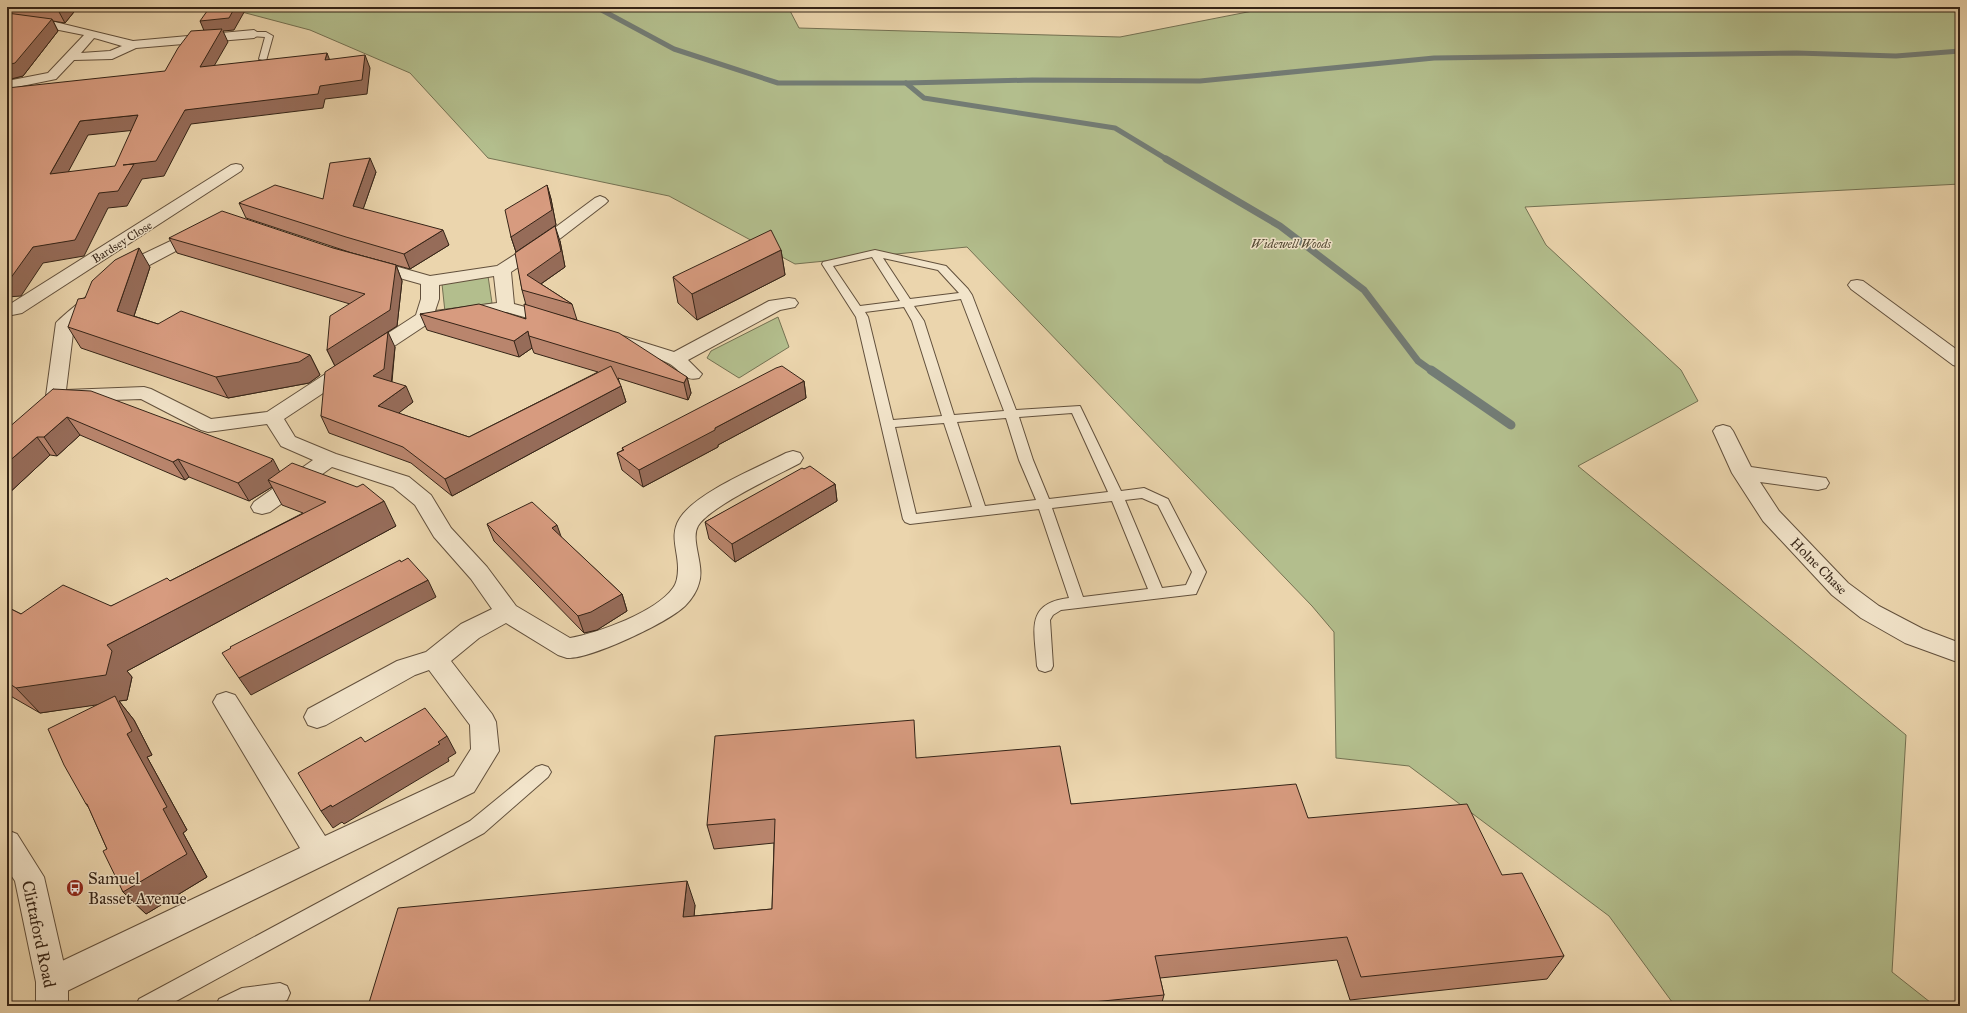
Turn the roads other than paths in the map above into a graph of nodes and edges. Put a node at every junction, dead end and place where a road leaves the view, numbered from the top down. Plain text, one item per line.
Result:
1 (8, 21) edge
2 (91, 34) junction
3 (254, 34) joint
4 (133, 45) junction
5 (72, 57) junction
6 (263, 59) edge
7 (7, 85) edge
8 (236, 168) dead end
9 (600, 201) dead end
10 (212, 225) edge
11 (876, 253) junction
12 (354, 260) edge
13 (502, 270) junction
14 (430, 281) junction
15 (1857, 285) dead end
16 (966, 295) junction
17 (906, 302) junction
18 (789, 303) dead end
19 (506, 307) junction
20 (857, 310) junction
21 (7, 311) edge
22 (424, 318) junction
23 (571, 325) edge
24 (594, 332) edge
25 (676, 359) junction
26 (1960, 361) edge
27 (692, 374) dead end
28 (56, 396) junction
29 (40, 410) edge
30 (1011, 413) junction
31 (273, 417) junction
32 (949, 419) junction
33 (887, 424) junction
34 (1723, 431) dead end
35 (793, 458) dead end
36 (329, 459) junction
37 (1743, 473) junction
38 (1818, 483) dead end
39 (1117, 496) junction
40 (1044, 504) junction
41 (262, 507) dead end
42 (980, 511) junction
43 (1157, 593) junction
44 (1078, 603) junction
45 (507, 612) junction
46 (1960, 653) edge
47 (435, 659) junction
48 (1045, 666) dead end
49 (226, 702) dead end
50 (317, 718) dead end
51 (542, 772) dead end
52 (7, 843) edge
53 (320, 854) junction
54 (280, 993) dead end
55 (52, 994) edge
56 (146, 1006) edge
57 (226, 1006) edge

1 - 2 street
2 - 4 street
2 - 5 street
3 - 4 street
3 - 6 lane
4 - 5 street
5 - 7 street
8 - 21 street, Bardsey Close
9 - 13 street
10 - 28 street
11 - 16 lane
11 - 17 lane
11 - 20 lane
12 - 14 street
13 - 14 street
13 - 19 street
14 - 22 street
15 - 26 street
16 - 17 lane
16 - 30 lane
17 - 20 lane
17 - 32 lane
18 - 25 street
19 - 22 street
19 - 23 street
20 - 33 lane
22 - 31 street
24 - 25 street
25 - 27 street
28 - 29 street
28 - 31 street
30 - 32 lane
30 - 39 lane
30 - 40 lane
31 - 36 street
32 - 33 lane
32 - 42 lane
33 - 42 lane
34 - 37 street, Holne Chase
35 - 45 street
36 - 41 street
36 - 45 street
37 - 38 street
37 - 46 street, Holne Chase
39 - 40 lane
39 - 43 lane
39 - 43 lane
40 - 42 lane
40 - 44 lane
43 - 44 lane
44 - 48 lane
45 - 47 street
47 - 50 street
47 - 53 street
49 - 53 street
51 - 56 lane
52 - 55 street, Clittaford Road
53 - 55 street
54 - 57 lane

